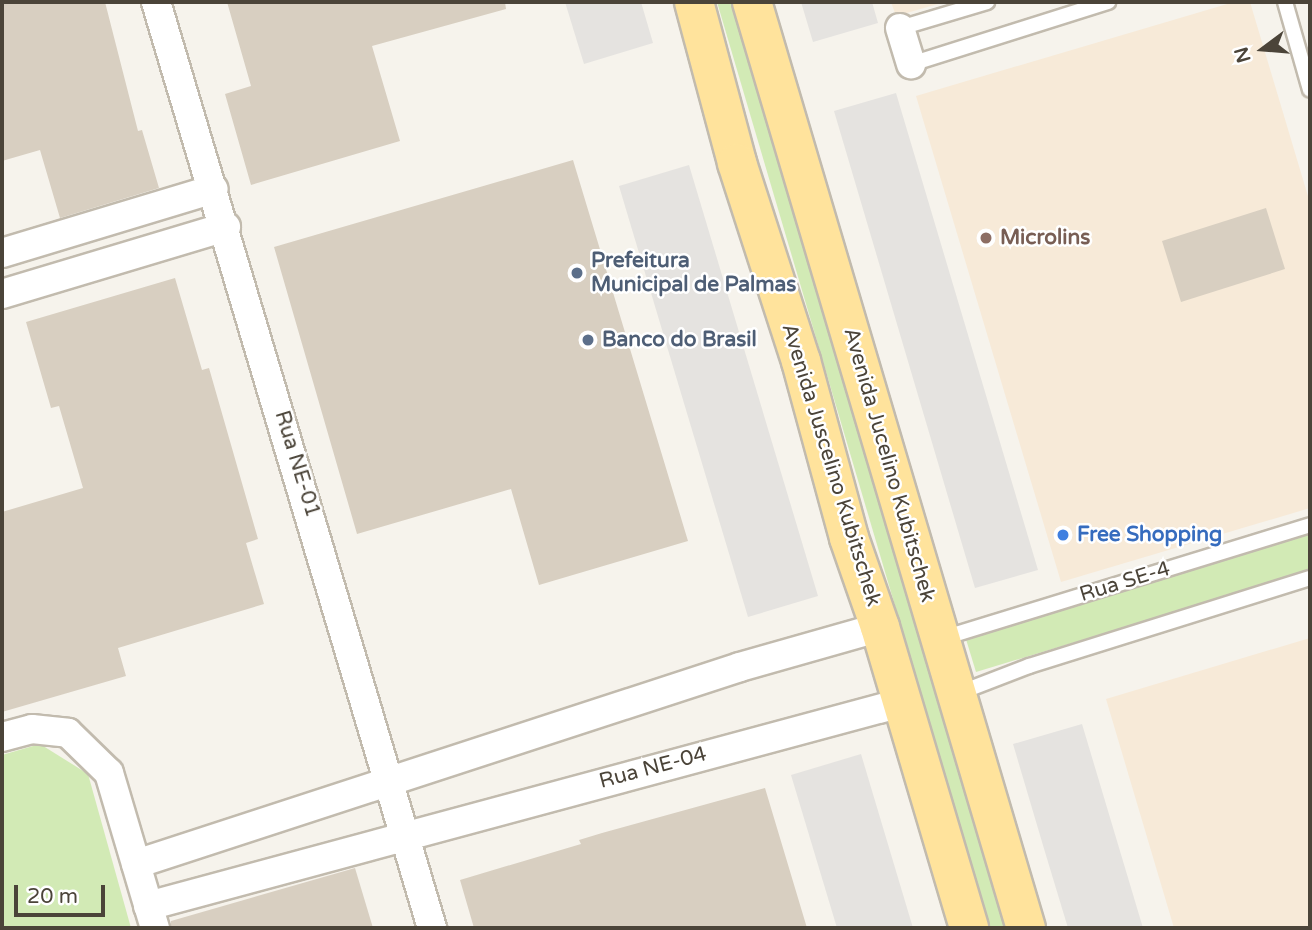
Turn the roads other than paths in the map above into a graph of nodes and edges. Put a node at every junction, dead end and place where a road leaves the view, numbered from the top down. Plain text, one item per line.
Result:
1 (156, 2) edge
2 (694, 2) edge
3 (752, 2) edge
4 (987, 2) edge
5 (1108, 2) edge
6 (1285, 2) edge
7 (900, 28) joint
8 (911, 64) joint
9 (1310, 90) edge
10 (214, 189) junction
11 (226, 227) junction
12 (2, 253) edge
13 (2, 294) edge
14 (1310, 525) edge
15 (1310, 578) edge
16 (880, 627) junction
17 (940, 639) junction
18 (959, 693) junction
19 (901, 703) junction
20 (2, 737) edge
21 (391, 783) junction
22 (404, 835) junction
23 (136, 864) junction
24 (152, 917) edge
25 (432, 928) edge
26 (970, 928) edge
27 (1026, 928) edge

1 - 10 street, Rua NE-01
2 - 16 main road, Avenida Juscelino Kubitschek
3 - 17 main road, Avenida Jucelino Kubitschek
4 - 7 lane
5 - 8 lane
6 - 9 lane
7 - 8 street
10 - 11 street, Rua NE-01
10 - 12 street
11 - 13 street
11 - 21 street, Rua NE-01
14 - 17 lane, Rua SE-4
15 - 18 lane
16 - 19 main road, Avenida Juscelino Kubitschek
16 - 21 street
17 - 18 main road, Avenida Jucelino Kubitschek
18 - 27 main road, Avenida Jucelino Kubitschek
19 - 22 street, Rua NE-04
19 - 26 main road, Avenida Juscelino Kubitschek
20 - 23 street
21 - 22 street, Rua NE-01
21 - 23 street
22 - 24 street, Rua NE-04
22 - 25 street, Rua NE-01
23 - 24 street

